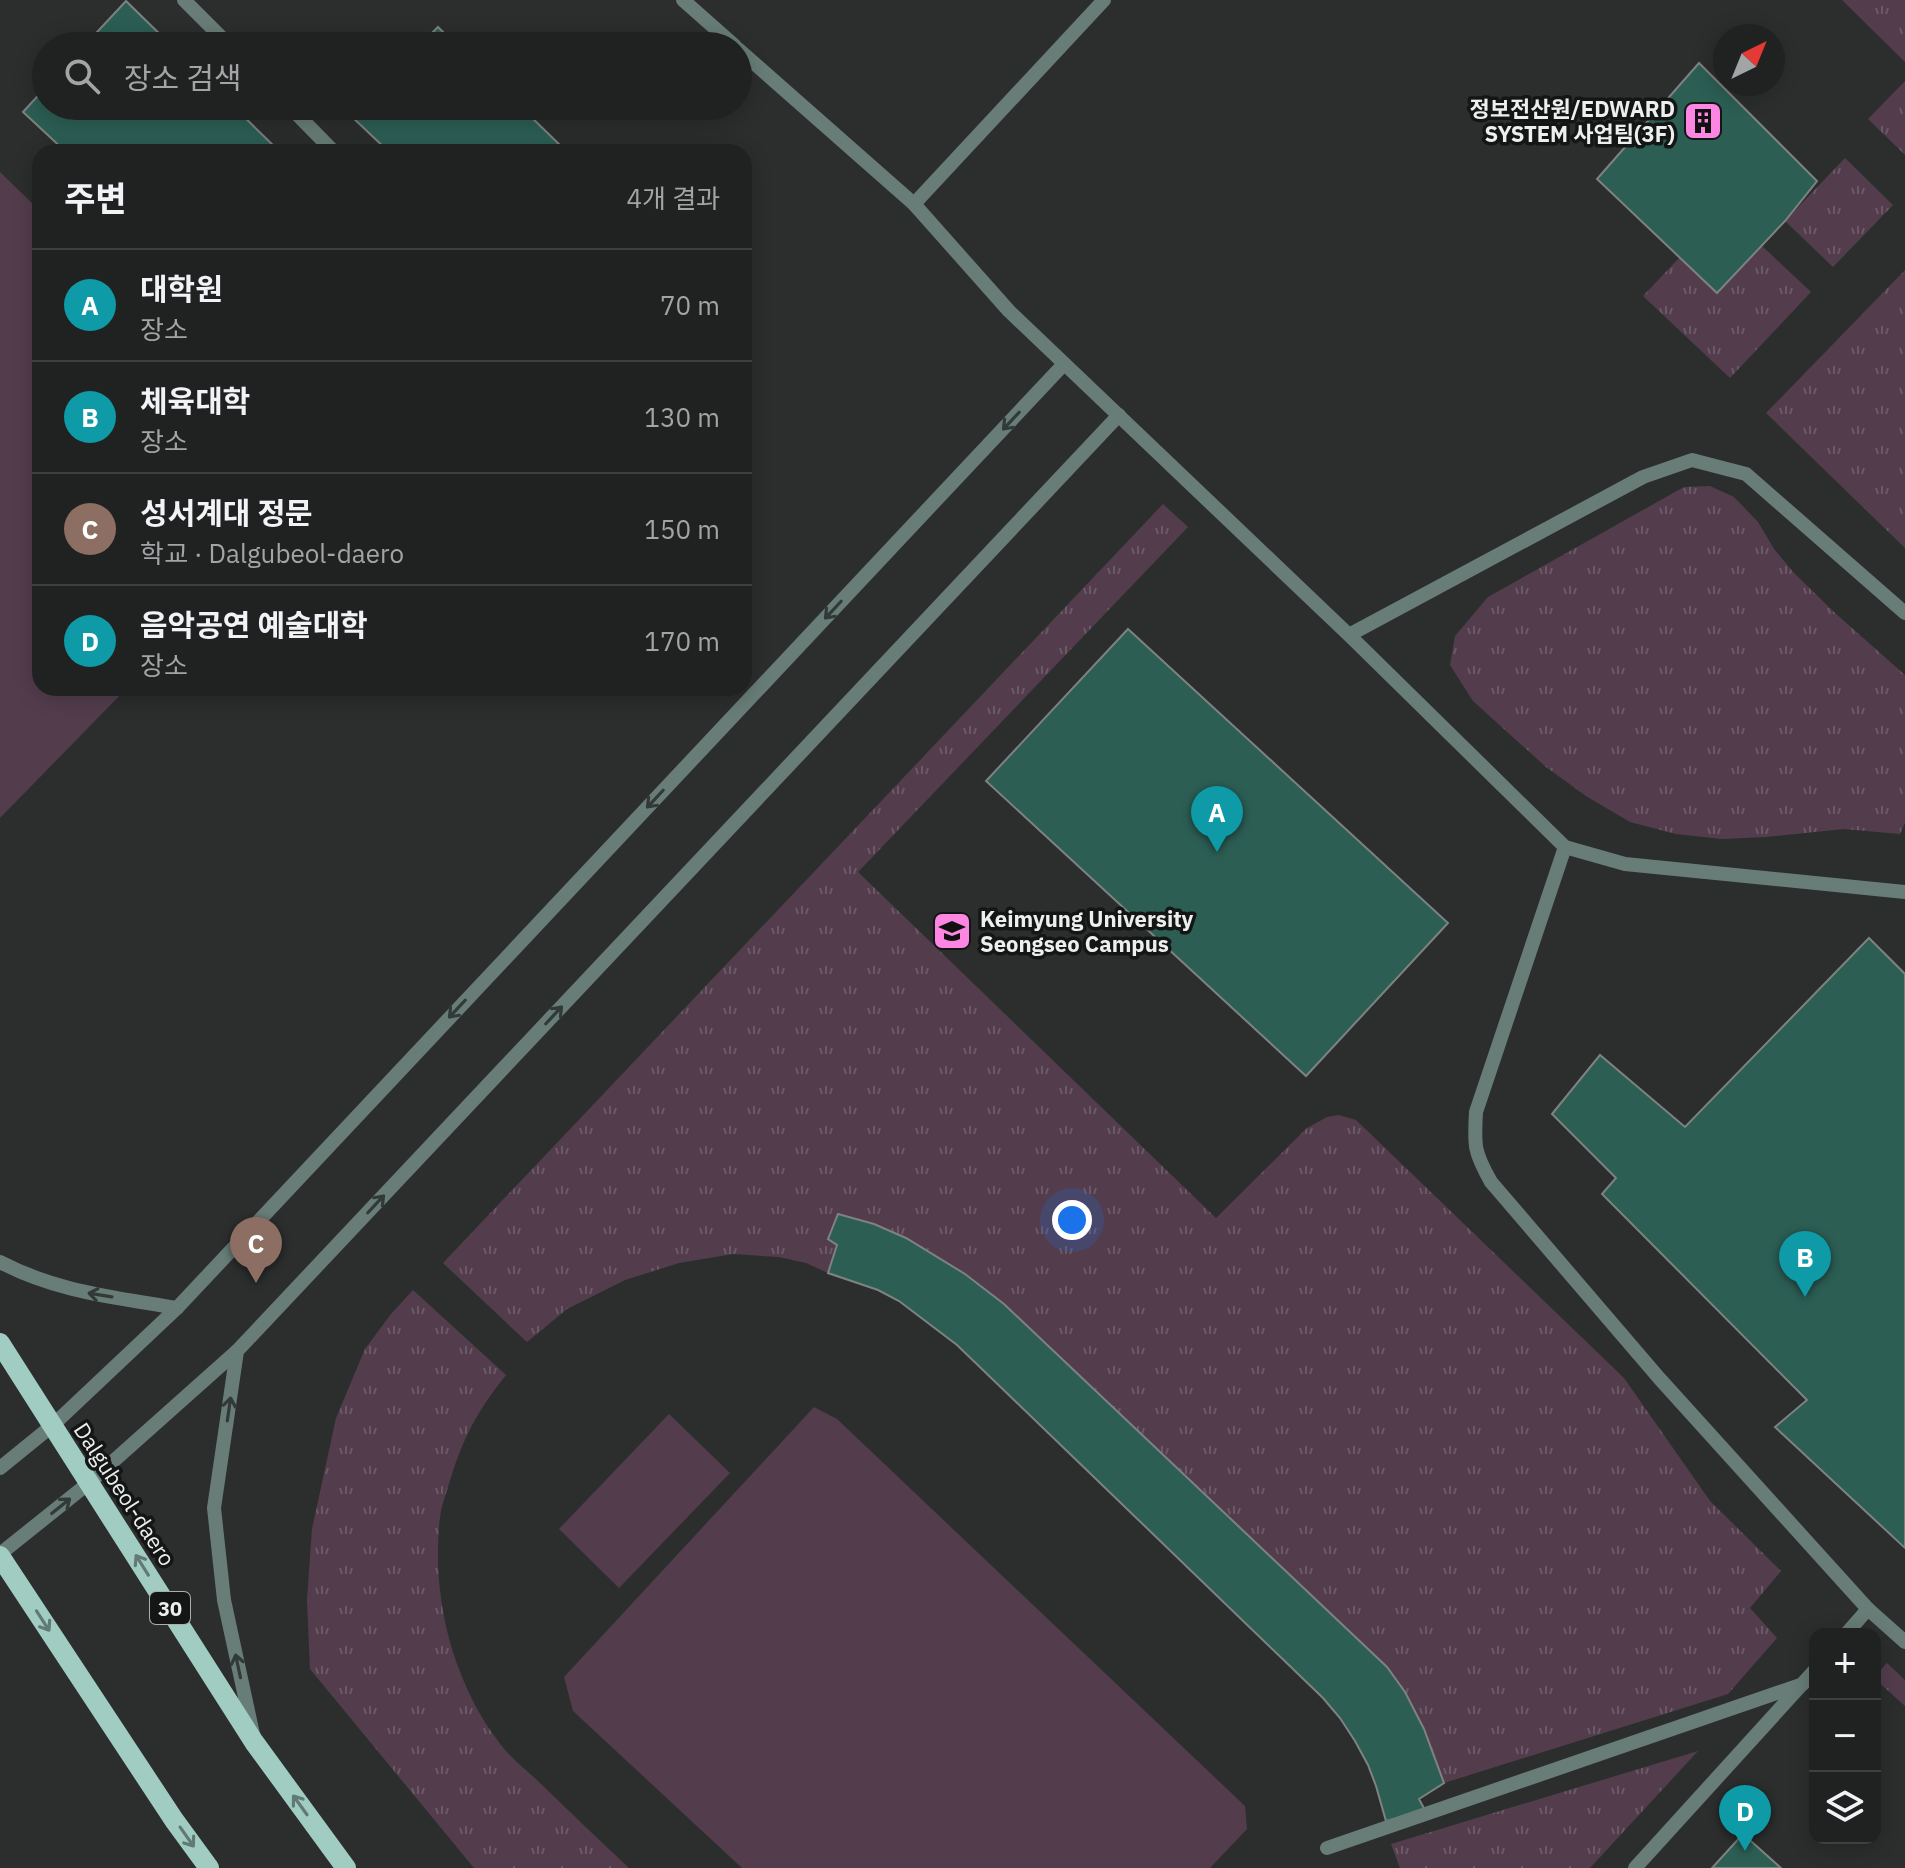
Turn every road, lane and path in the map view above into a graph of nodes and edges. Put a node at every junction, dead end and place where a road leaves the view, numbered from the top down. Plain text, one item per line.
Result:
1 (184, 0) edge
2 (683, 0) edge
3 (1104, 0) edge
4 (216, 32) edge
5 (719, 32) edge
6 (752, 61) edge
7 (303, 120) edge
8 (326, 144) edge
9 (914, 204) junction
10 (1064, 364) junction
11 (1119, 415) junction
12 (1905, 613) edge
13 (1349, 635) junction
14 (1565, 847) junction
15 (1905, 892) edge
16 (0, 1262) edge
17 (177, 1308) junction
18 (0, 1343) edge
19 (237, 1351) junction
20 (53, 1425) junction
21 (0, 1468) edge
22 (90, 1482) junction
23 (0, 1555) edge
24 (1868, 1609) junction
25 (1851, 1628) edge
26 (1905, 1642) edge
27 (1809, 1677) edge
28 (1803, 1684) junction
29 (254, 1742) junction
30 (1327, 1848) dead end
31 (209, 1868) edge
32 (346, 1868) edge
33 (1635, 1868) edge

1 - 4 lane
2 - 5 lane
3 - 9 lane
6 - 9 lane
7 - 8 lane
9 - 10 lane
10 - 11 lane
10 -> 17 lane
11 - 13 lane
19 -> 11 lane
12 - 13 lane
13 - 14 lane
14 - 15 lane
14 - 24 lane
17 -> 16 lane
17 - 20 lane
18 - 20 main road, Dalgubeol-daero / 30
19 - 22 lane
29 -> 19 lane
20 - 21 lane
20 - 22 main road, Dalgubeol-daero / 30
23 -> 22 lane
29 -> 22 main road, Dalgubeol-daero / 30
23 -> 31 main road
24 - 25 lane
24 - 26 lane
27 - 28 lane
28 - 30 lane
28 - 33 lane
32 -> 29 main road, Dalgubeol-daero / 30

